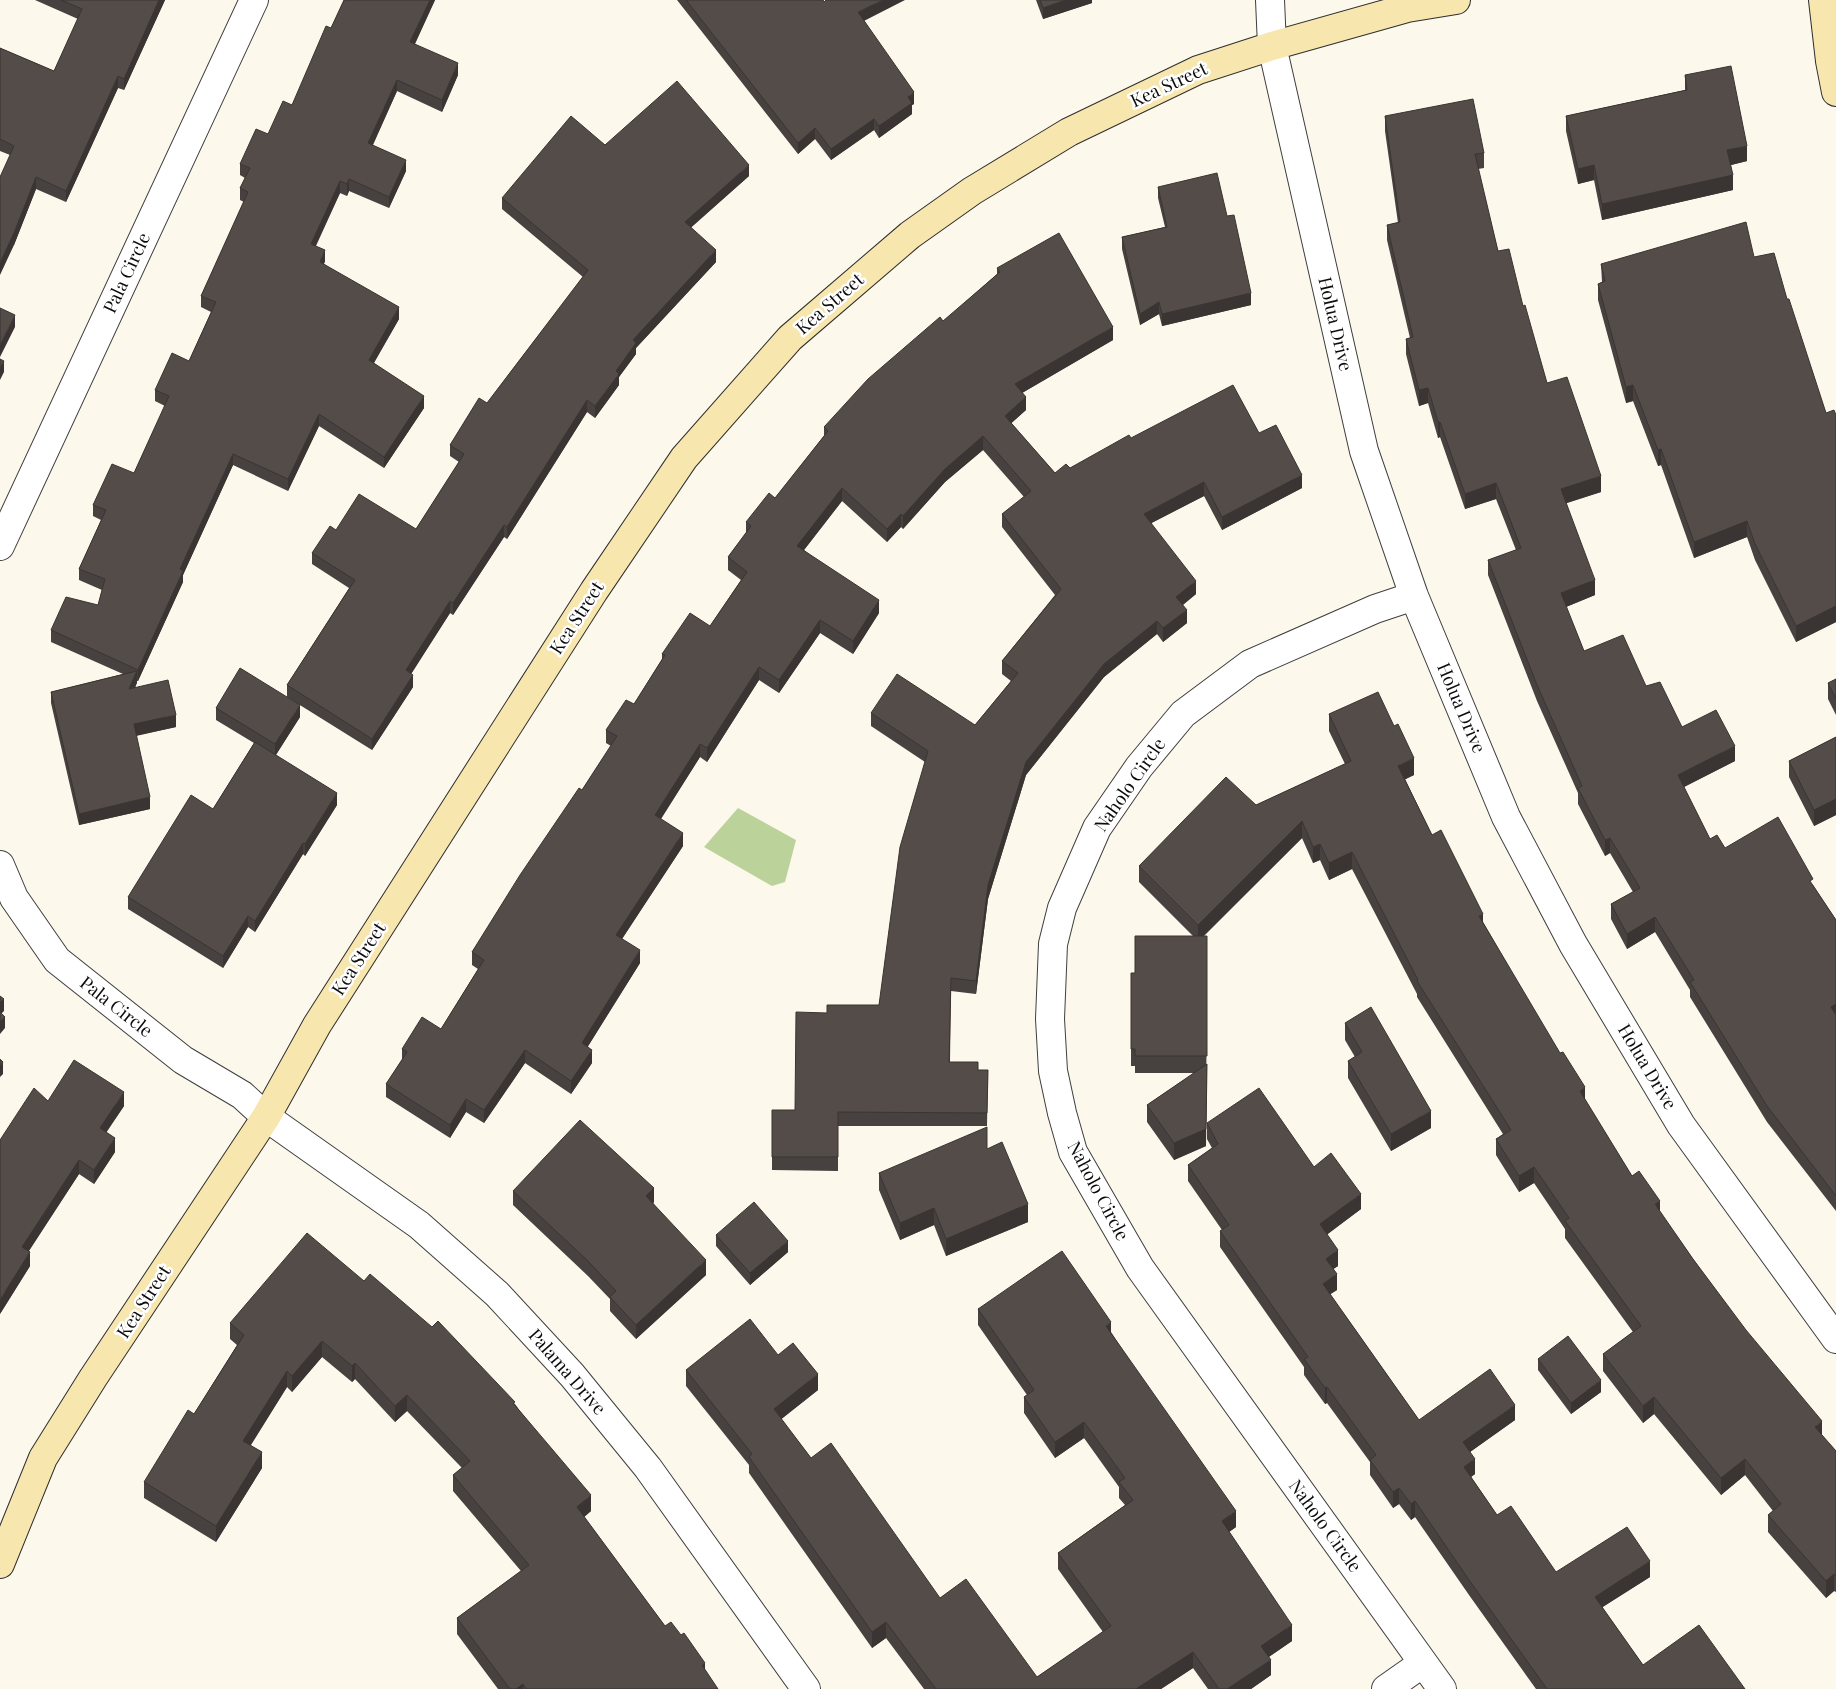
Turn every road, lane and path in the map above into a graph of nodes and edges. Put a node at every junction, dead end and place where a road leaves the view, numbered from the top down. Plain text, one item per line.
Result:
1 (254, 0) edge
2 (1270, 0) edge
3 (1456, 0) edge
4 (1823, 0) edge
5 (1272, 46) junction
6 (1836, 92) edge
7 (0, 546) edge
8 (1414, 596) junction
9 (0, 866) edge
10 (266, 1117) junction
11 (1836, 1340) edge
12 (0, 1564) edge
13 (1423, 1663) junction
14 (806, 1689) edge
15 (1386, 1689) edge
16 (1442, 1689) edge

1 - 7 street, Pala Circle
2 - 5 street, Holua Drive
3 - 5 street, Kea Street
4 - 6 street
5 - 8 street, Holua Drive
5 - 10 street, Kea Street
8 - 11 street, Holua Drive
8 - 13 street, Naholo Circle
9 - 10 street, Pala Circle
10 - 12 street, Kea Street
10 - 14 street, Palama Drive
13 - 15 street
13 - 16 street, Naholo Circle

